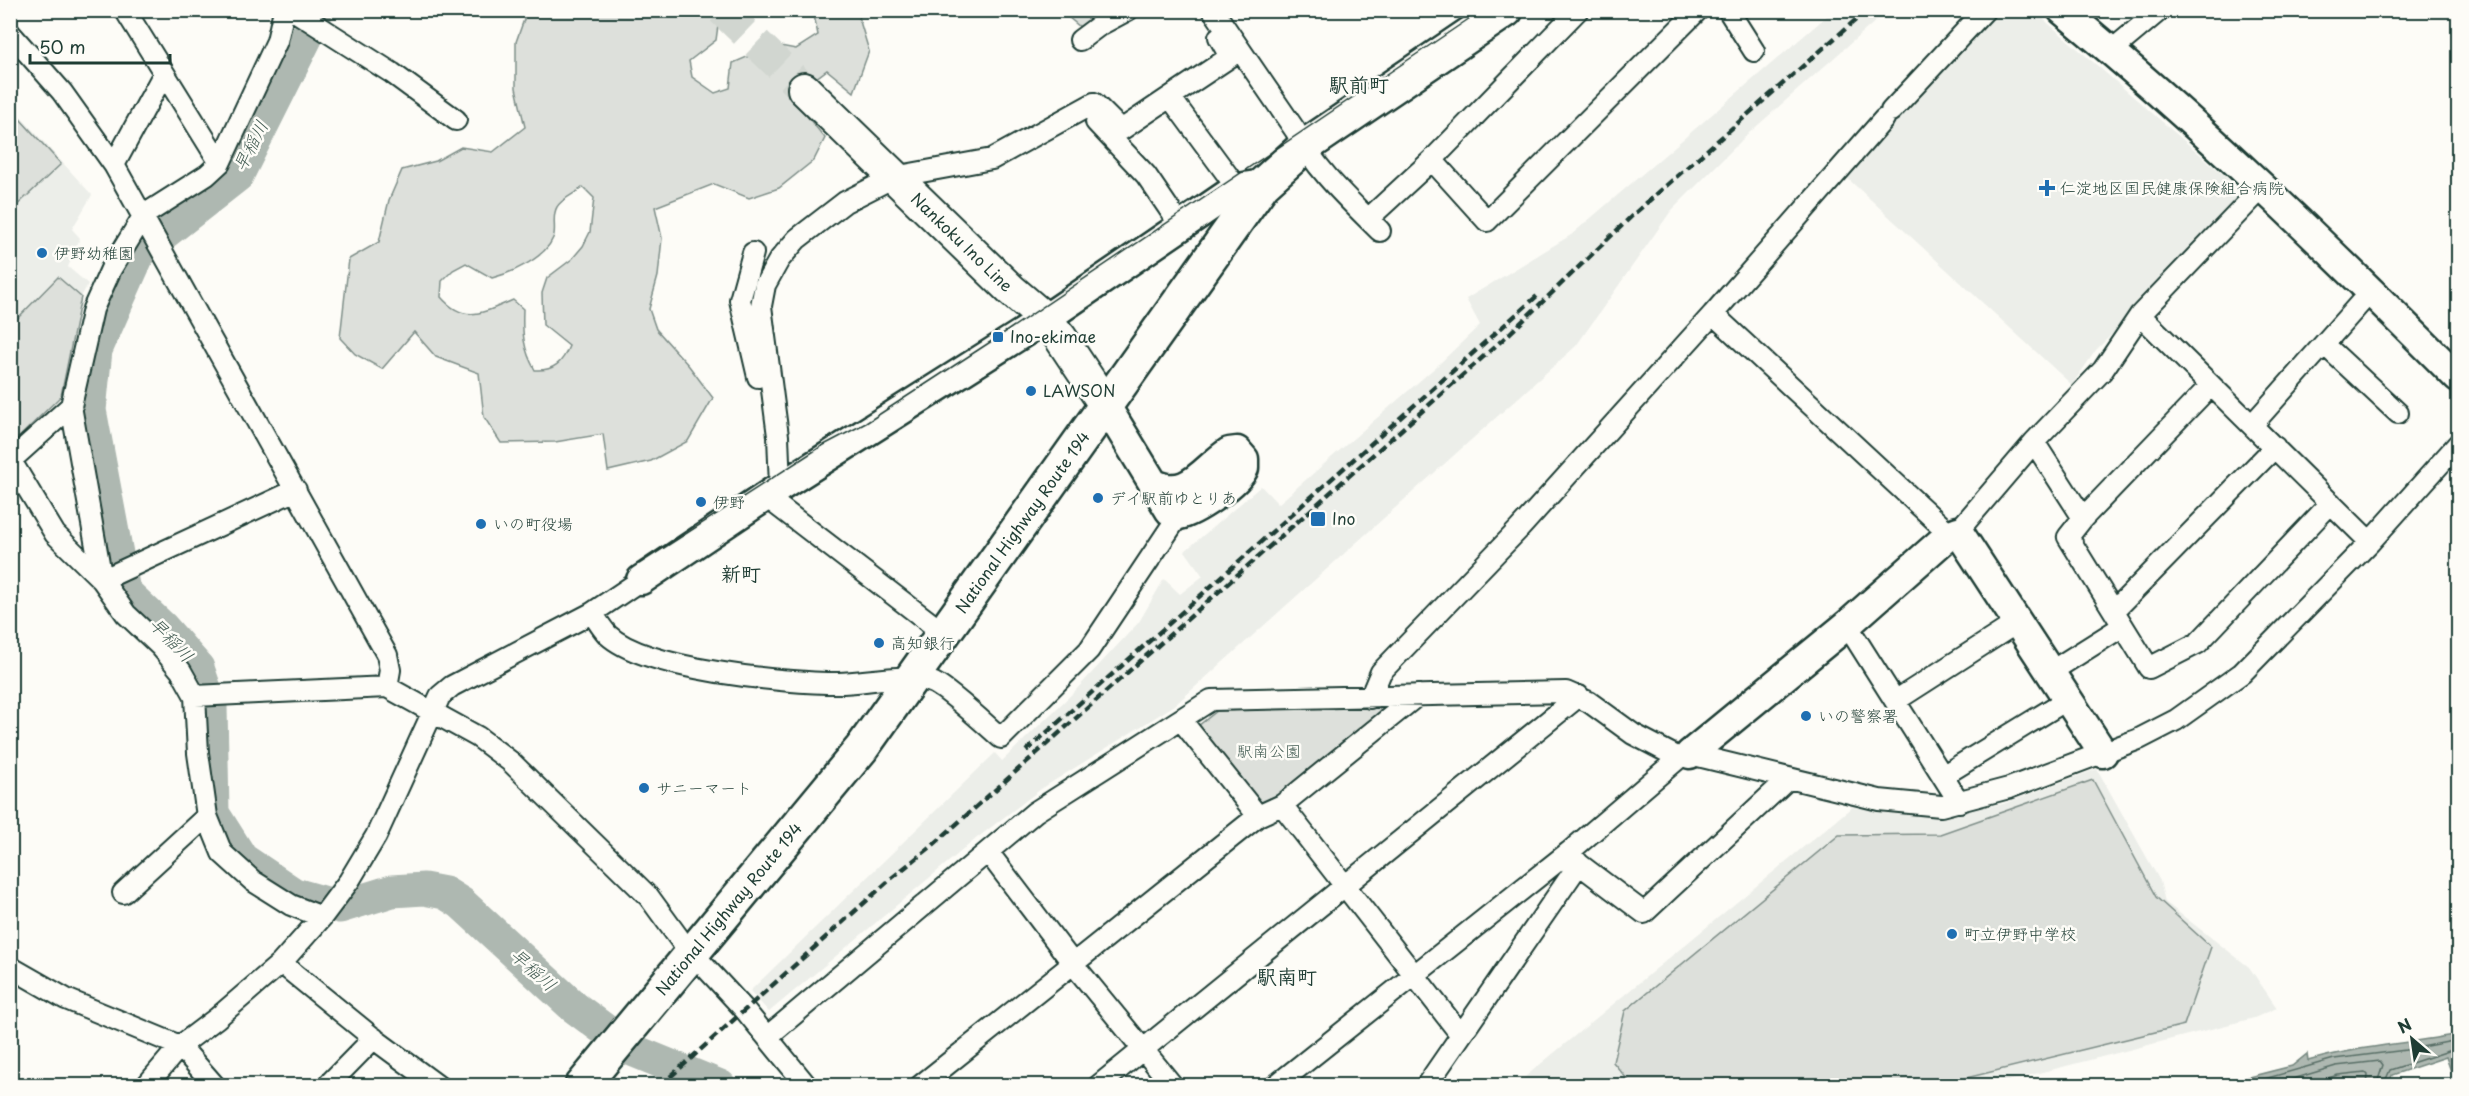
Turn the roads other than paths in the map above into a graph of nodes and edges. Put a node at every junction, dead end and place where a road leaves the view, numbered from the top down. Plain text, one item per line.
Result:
1 (125, 10) edge
2 (284, 10) edge
3 (293, 10) edge
4 (1128, 10) edge
5 (1208, 10) edge
6 (1213, 10) edge
7 (1506, 10) edge
8 (1578, 10) edge
9 (1698, 10) edge
10 (1985, 10) edge
11 (2062, 10) edge
12 (2160, 10) edge
13 (1737, 14) edge
14 (10, 33) edge
15 (1080, 40) dead end
16 (1754, 51) dead end
17 (2111, 51) junction
18 (164, 73) junction
19 (804, 89) tunnel mouth
20 (1170, 97) junction
21 (1088, 106) junction
22 (456, 120) dead end
23 (1304, 147) junction
24 (1432, 160) junction
25 (220, 163) junction
26 (114, 165) junction
27 (894, 177) junction
28 (1250, 186) junction
29 (2264, 186) junction
30 (144, 215) junction
31 (1180, 225) junction
32 (753, 253) dead end
33 (2371, 291) junction
34 (1713, 314) junction
35 (2140, 315) junction
36 (1045, 319) junction
37 (2325, 345) junction
38 (2458, 378) edge
39 (2211, 385) junction
40 (71, 406) junction
41 (1106, 406) junction
42 (2398, 413) dead end
43 (2252, 425) junction
44 (778, 436) junction
45 (2034, 442) junction
46 (2458, 444) edge
47 (2275, 447) junction
48 (11, 461) edge
49 (1153, 483) junction
50 (296, 490) junction
51 (772, 492) junction
52 (2331, 503) junction
53 (1179, 515) junction
54 (2083, 518) junction
55 (1954, 532) junction
56 (2370, 542) junction
57 (102, 580) junction
58 (641, 580) joint
59 (592, 613) junction
60 (2118, 618) junction
61 (2018, 622) junction
62 (1847, 625) junction
63 (942, 632) junction
64 (2050, 672) junction
65 (912, 679) junction
66 (387, 687) junction
67 (195, 696) junction
68 (1418, 696) junction
69 (1579, 696) junction
70 (1370, 698) junction
71 (2068, 699) junction
72 (1895, 701) junction
73 (432, 711) junction
74 (1181, 720) junction
75 (2103, 753) junction
76 (1684, 756) junction
77 (1944, 775) junction
78 (1789, 778) junction
79 (1959, 802) junction
80 (1282, 805) junction
81 (207, 816) junction
82 (1258, 816) junction
83 (988, 852) junction
84 (1574, 858) junction
85 (1346, 887) junction
86 (123, 893) dead end
87 (322, 917) junction
88 (692, 952) junction
89 (281, 963) junction
90 (1074, 965) junction
91 (10, 967) edge
92 (1416, 975) junction
93 (1461, 1035) junction
94 (767, 1037) junction
95 (374, 1038) junction
96 (180, 1046) junction
97 (1143, 1049) junction
98 (146, 1086) edge
99 (215, 1086) edge
100 (327, 1086) edge
101 (438, 1086) edge
102 (582, 1086) edge
103 (807, 1086) edge
104 (920, 1086) edge
105 (1098, 1086) edge
106 (1173, 1086) edge
107 (1275, 1086) edge
108 (1426, 1086) edge

1 - 18 street
2 - 25 street
3 - 22 street
4 - 15 street
5 - 20 street
6 - 23 street
7 - 23 highway, National Highway Route 194
8 - 24 street
9 - 24 street
10 - 34 street
11 - 17 street
12 - 17 street
13 - 16 street
14 - 26 street
17 - 29 street
18 - 25 street
18 - 26 street
19 - 27 main road, Nankoku Ino Line
20 - 21 street
20 - 28 street
21 - 27 street
21 - 31 street
23 - 24 street
23 - 28 highway, National Highway Route 194
25 - 30 street
26 - 30 street
27 - 36 main road, Nankoku Ino Line
27 - 44 street
28 - 31 street
28 - 41 highway, National Highway Route 194
29 - 33 street
29 - 35 street
30 - 40 street
30 - 50 street
31 - 36 street
32 - 44 street
33 - 37 street
33 - 38 street
34 - 55 street
34 - 70 street
35 - 39 street
35 - 45 street
36 - 41 main road, Nankoku Ino Line
36 - 51 street
37 - 42 street
37 - 43 street
39 - 43 street
39 - 54 street
40 - 48 street
40 - 57 street
41 - 49 street
41 - 63 highway, National Highway Route 194
43 - 47 street
44 - 51 street
45 - 54 street
45 - 55 street
46 - 56 street
47 - 52 street
47 - 60 street
48 - 57 street
49 - 53 street
49 - 53 street
50 - 57 street
50 - 66 street
51 - 58 street
51 - 63 street
52 - 56 street
52 - 60 street
53 - 65 street
54 - 60 street
55 - 61 street
55 - 62 street
56 - 75 street
57 - 67 street
58 - 59 street
59 - 65 street
59 - 73 street
60 - 64 street
61 - 64 street
61 - 72 street
62 - 72 street
62 - 76 street
63 - 65 highway, National Highway Route 194
64 - 71 street
65 - 88 highway, National Highway Route 194
66 - 67 street
66 - 73 street
67 - 81 street
68 - 69 street
68 - 70 street
68 - 80 street
69 - 76 street
69 - 85 street
70 - 74 street
71 - 75 street
71 - 77 street
72 - 77 street
73 - 87 street
73 - 88 street
74 - 82 street
74 - 83 street
75 - 79 street
76 - 78 street
76 - 84 street
77 - 79 street
78 - 79 street
78 - 84 street
80 - 82 street
80 - 85 street
81 - 86 street
81 - 87 street
82 - 90 street
83 - 90 street
83 - 94 street
84 - 92 street
84 - 93 street
85 - 92 street
85 - 97 street
87 - 89 street
88 - 94 street
88 - 102 highway, National Highway Route 194
89 - 95 street
89 - 96 street
90 - 97 street
90 - 104 street
91 - 96 street
92 - 93 street
92 - 107 street
93 - 108 street
94 - 103 street
95 - 100 street
95 - 101 street
96 - 98 street
96 - 99 street
97 - 105 street
97 - 106 street

